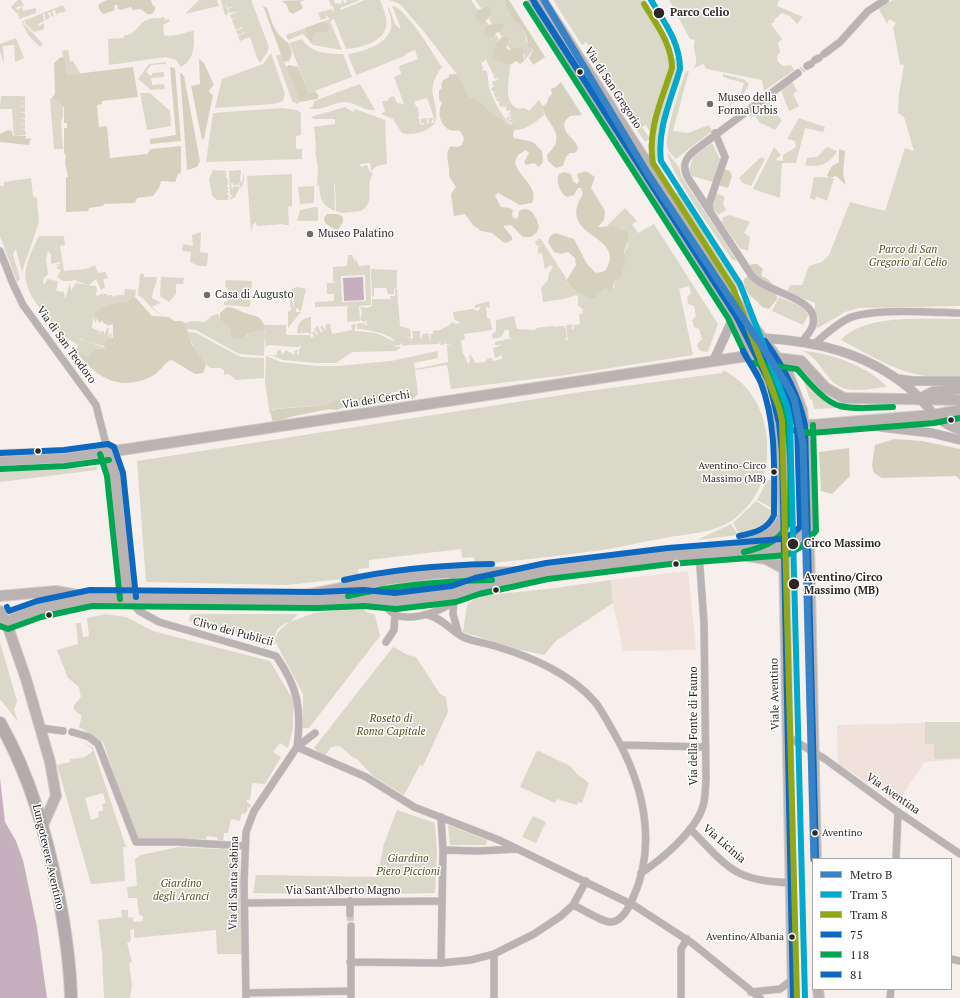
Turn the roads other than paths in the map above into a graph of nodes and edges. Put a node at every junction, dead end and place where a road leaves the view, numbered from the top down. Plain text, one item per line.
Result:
1 (533, 0) edge
2 (542, 0) edge
3 (885, 0) edge
4 (715, 133) junction
5 (711, 216) junction
6 (0, 251) edge
7 (739, 312) junction
8 (960, 312) edge
9 (762, 338) junction
10 (801, 343) junction
11 (814, 344) junction
12 (754, 355) junction
13 (777, 356) junction
14 (714, 360) junction
15 (895, 378) junction
16 (960, 381) edge
17 (960, 389) edge
18 (772, 391) junction
19 (921, 398) junction
20 (960, 400) edge
21 (960, 410) edge
22 (933, 415) junction
23 (866, 420) junction
24 (960, 421) edge
25 (805, 425) junction
26 (960, 430) edge
27 (960, 440) edge
28 (108, 452) junction
29 (0, 461) edge
30 (782, 517) junction
31 (808, 530) junction
32 (783, 547) junction
33 (709, 552) junction
34 (698, 554) junction
35 (784, 569) junction
36 (547, 571) junction
37 (452, 572) junction
38 (382, 580) junction
39 (0, 596) edge
40 (454, 597) junction
41 (91, 598) junction
42 (128, 598) junction
43 (290, 599) junction
44 (385, 600) junction
45 (0, 611) edge
46 (395, 614) junction
47 (428, 615) junction
48 (3, 623) edge
49 (459, 634) junction
50 (386, 642) dead end
51 (0, 723) edge
52 (41, 728) junction
53 (63, 731) dead end
54 (72, 732) dead end
55 (315, 734) dead end
56 (788, 737) junction
57 (621, 745) junction
58 (297, 747) junction
59 (706, 747) junction
60 (814, 752) junction
61 (898, 812) junction
62 (441, 817) junction
63 (43, 825) junction
64 (690, 829) junction
65 (244, 846) junction
66 (517, 849) junction
67 (442, 850) junction
68 (960, 854) edge
69 (816, 858) edge
70 (896, 858) edge
71 (641, 873) junction
72 (586, 881) junction
73 (791, 883) junction
74 (350, 901) junction
75 (441, 901) junction
76 (245, 903) junction
77 (631, 904) junction
78 (574, 905) junction
79 (350, 914) tunnel mouth
80 (350, 926) tunnel mouth
81 (687, 939) junction
82 (494, 954) junction
83 (350, 962) junction
84 (441, 963) junction
85 (793, 979) junction
86 (751, 992) junction
87 (350, 994) edge
88 (246, 996) edge
89 (71, 998) edge
90 (494, 998) edge
91 (681, 998) edge
92 (756, 998) edge
93 (760, 998) edge
94 (793, 998) edge

1 - 7 main road, Via di San Gregorio
2 - 7 main road, Via di San Gregorio
3 - 4 street
4 - 5 street
4 - 5 street
5 - 10 street
6 - 28 street, Via di San Teodoro
7 - 9 main road
7 - 12 main road
7 - 14 street
8 - 11 street
9 - 10 street
9 - 13 main road
10 - 11 street
11 - 15 street
12 - 13 main road, Via dei Cerchi
12 - 14 main road, Via dei Cerchi
12 - 18 main road
13 - 19 main road, Via dei Cerchi
13 - 25 main road
14 - 28 main road, Via dei Cerchi
15 - 16 street
15 - 19 street
17 - 19 main road
18 - 25 main road
18 - 30 main road, Viale Aventino
19 - 20 main road, Via dei Cerchi
19 - 22 street
21 - 22 main road
22 - 23 main road
22 - 24 main road
22 - 26 street
23 - 25 main road
23 - 27 street
25 - 31 main road
28 - 29 street, Via dei Cerchi
28 - 42 main road
30 - 32 main road, Viale Aventino
30 - 33 main road
31 - 32 main road
31 - 60 main road
32 - 33 main road
32 - 35 main road, Viale Aventino
33 - 34 main road
33 - 35 main road
34 - 36 main road
34 - 59 street, Via della Fonte di Fauno
35 - 56 main road, Viale Aventino
36 - 37 main road
36 - 40 main road
37 - 38 main road
37 - 40 street
38 - 43 main road
38 - 44 street
39 - 41 main road
40 - 44 main road
40 - 47 street
40 - 49 street
41 - 42 main road
41 - 48 main road
42 - 43 main road
42 - 58 street, Clivo dei Publicii
43 - 44 main road
44 - 46 street
45 - 48 main road
46 - 47 street
46 - 50 street
47 - 49 street
48 - 52 main road
49 - 57 street
51 - 63 main road, Lungotevere Aventino
52 - 53 street
52 - 63 main road
54 - 65 street
55 - 58 street
56 - 60 street, Via Aventina
56 - 73 main road, Viale Aventino
57 - 59 street
57 - 71 street
58 - 62 street
58 - 65 street, Via di Santa Sabina
59 - 64 street, Via della Fonte di Fauno
60 - 61 street, Via Aventina
60 - 69 main road
61 - 68 street, Via Aventina
61 - 70 street
62 - 66 street
62 - 67 street
63 - 89 main road, Lungotevere Aventino
64 - 71 street, Via della Fonte di Fauno
64 - 73 street, Via Licinia
65 - 76 street, Via di Santa Sabina
66 - 67 street
66 - 72 street
67 - 75 street
71 - 77 street
72 - 77 street
72 - 78 street
73 - 85 main road, Viale Aventino
74 - 75 street, Via Sant'Alberto Magno
74 - 76 street, Via Sant'Alberto Magno
74 - 79 street
75 - 84 street
76 - 88 street, Via di Santa Sabina
77 - 78 street
77 - 81 street
78 - 82 street
80 - 83 street
81 - 86 street
81 - 91 street
82 - 84 street
82 - 90 street
83 - 84 street
83 - 87 street
85 - 86 street
85 - 94 main road, Viale Aventino
86 - 92 street
86 - 93 street
87 - 88 street

